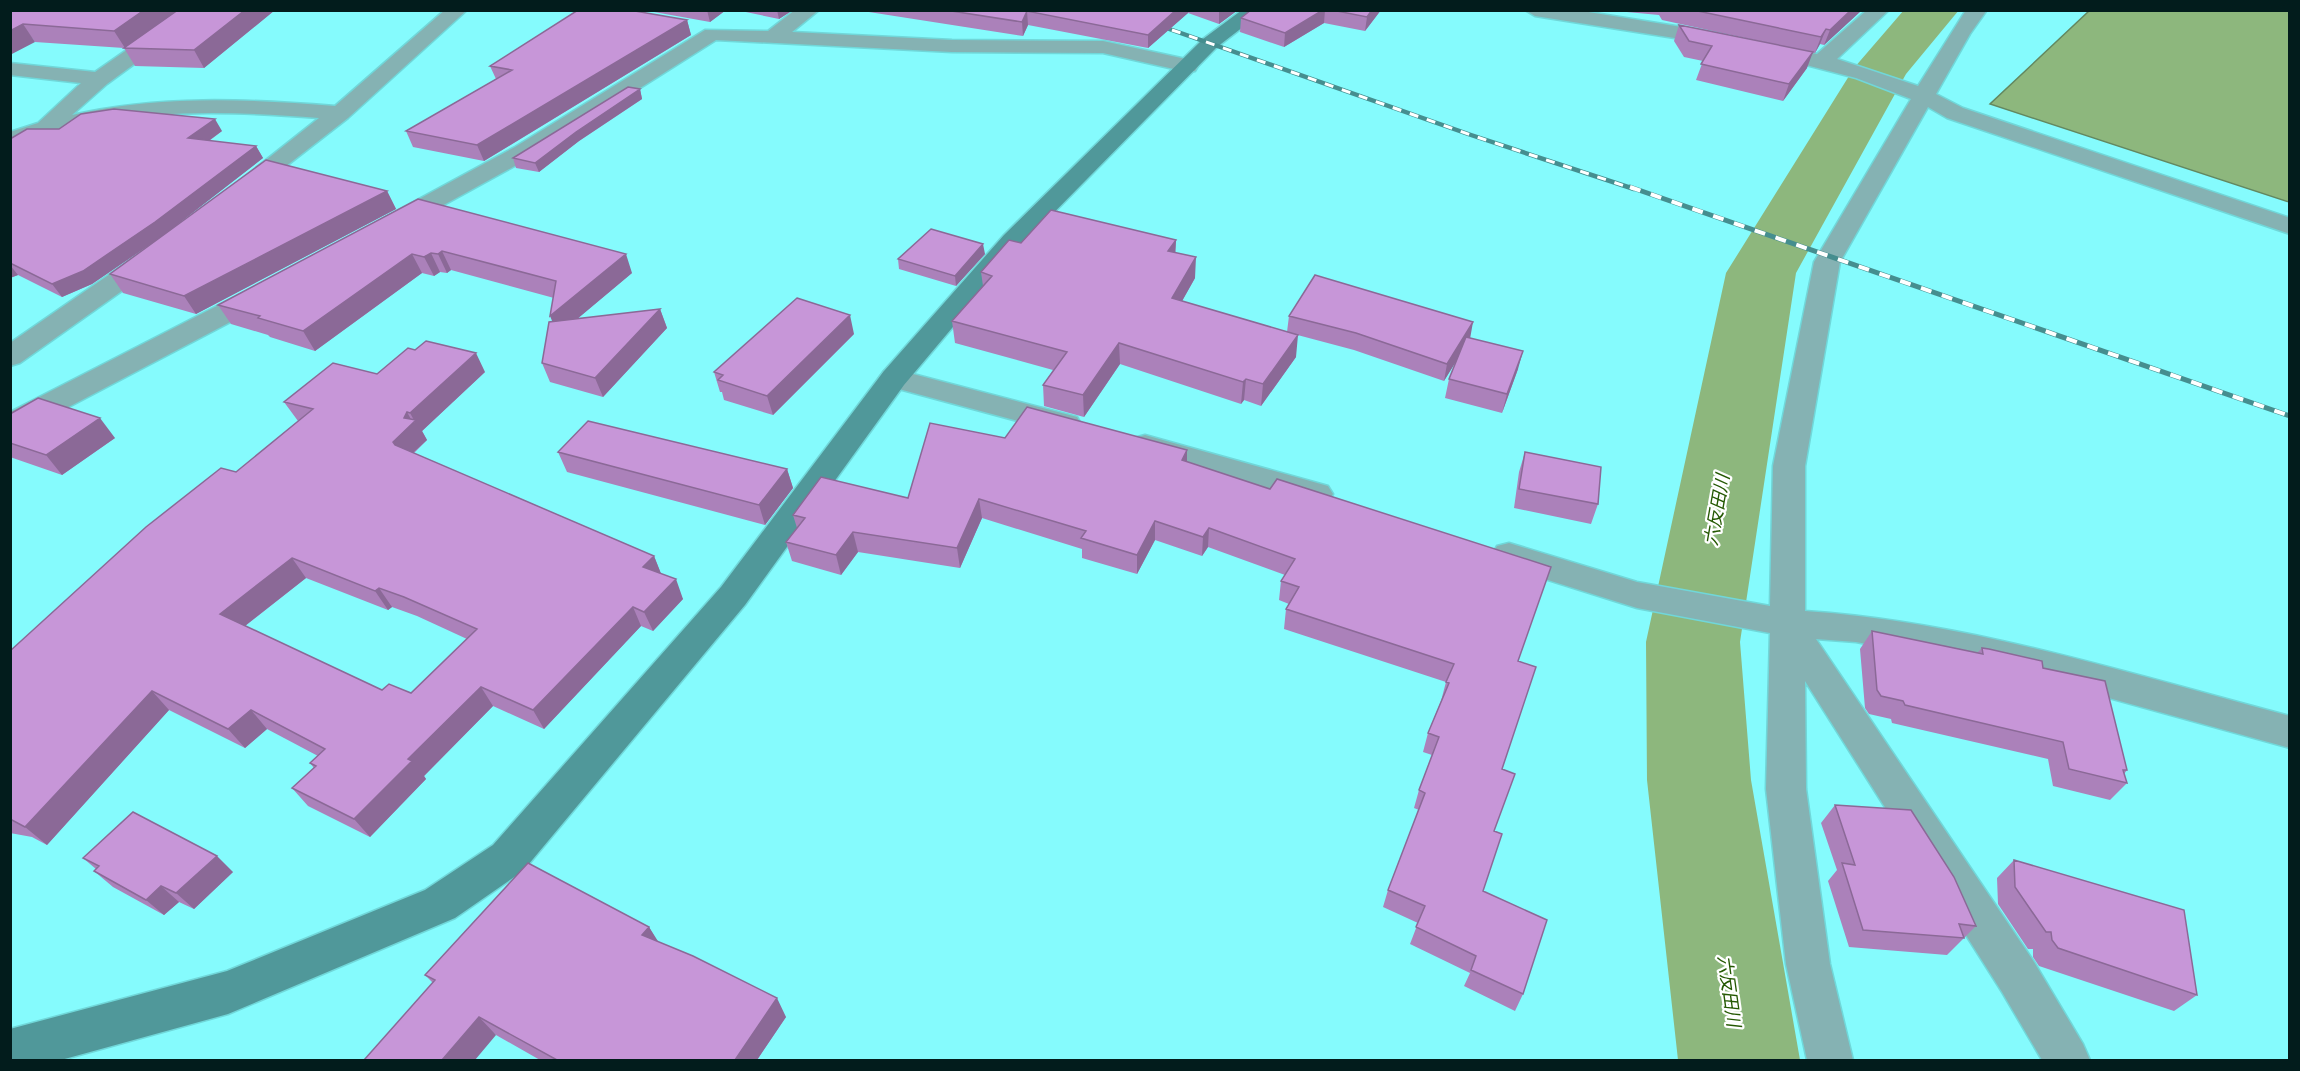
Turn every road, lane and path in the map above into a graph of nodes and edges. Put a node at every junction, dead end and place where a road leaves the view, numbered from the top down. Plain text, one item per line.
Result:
1 (198, 10) edge
2 (458, 10) edge
3 (809, 10) edge
4 (1256, 10) edge
5 (1534, 10) edge
6 (1879, 10) edge
7 (1977, 10) edge
8 (685, 26) dead end
9 (712, 34) junction
10 (772, 37) junction
11 (1827, 64) junction
12 (1187, 66) junction
13 (10, 69) edge
14 (99, 79) junction
15 (1917, 93) junction
16 (340, 113) junction
17 (45, 128) junction
18 (10, 139) edge
19 (220, 206) edge
20 (2289, 227) edge
21 (369, 237) edge
22 (174, 242) edge
23 (286, 281) edge
24 (10, 357) edge
25 (894, 378) junction
26 (10, 425) edge
27 (1341, 502) edge
28 (1478, 545) edge
29 (1787, 623) junction
30 (2289, 732) edge
31 (10, 1052) edge
32 (1830, 1060) edge
33 (2067, 1060) edge

1 - 14 street
2 - 16 street
3 - 10 street
4 - 12 street
5 - 11 street
6 - 11 street
7 - 15 street
8 - 9 street
9 - 10 street
9 - 21 street
10 - 12 street
11 - 15 street
12 - 25 street
13 - 14 street
14 - 17 street
15 - 20 street
15 - 29 street
16 - 17 street
16 - 19 street
17 - 18 street
22 - 24 street
23 - 26 street
25 - 27 street
25 - 31 street
28 - 29 street
29 - 30 street
29 - 32 street
29 - 33 street

